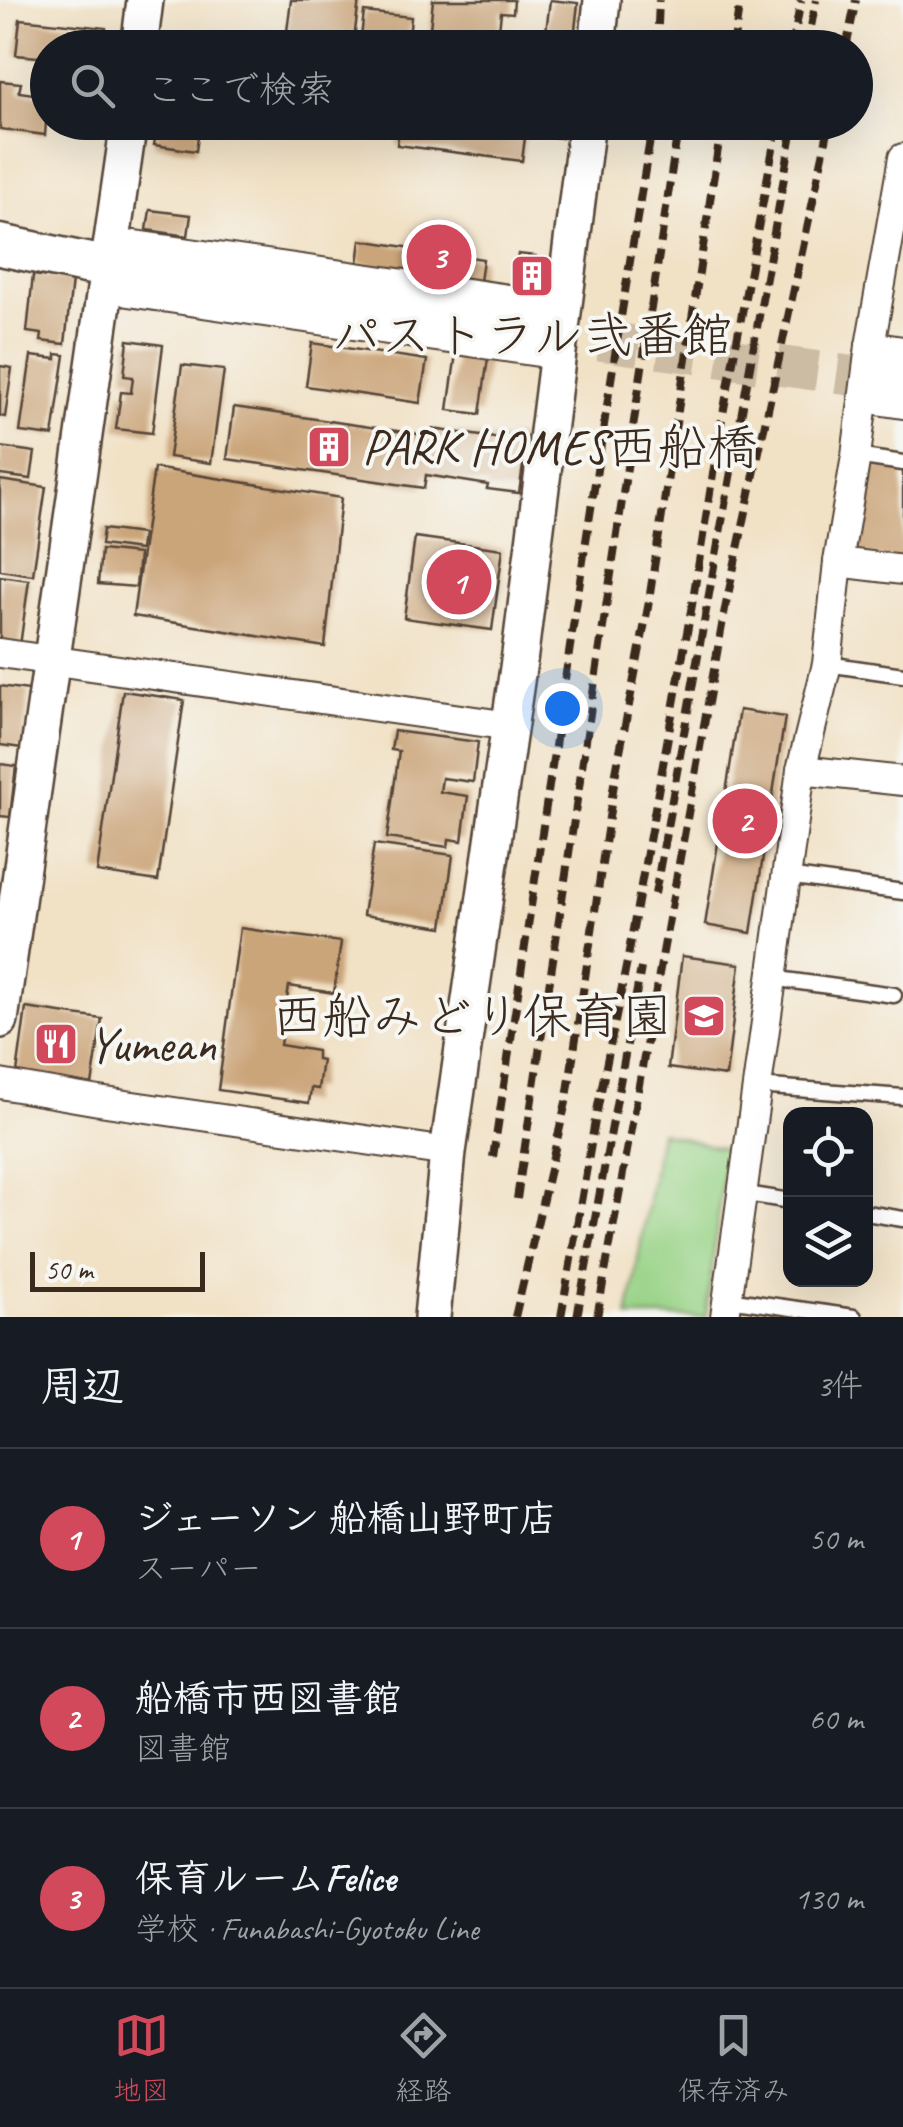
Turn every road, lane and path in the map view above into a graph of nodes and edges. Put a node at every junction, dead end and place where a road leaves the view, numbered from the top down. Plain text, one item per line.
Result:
1 (146, 0) edge
2 (602, 0) edge
3 (142, 30) edge
4 (598, 30) edge
5 (126, 140) edge
6 (584, 140) edge
7 (903, 158) edge
8 (896, 241) edge
9 (0, 246) edge
10 (109, 266) junction
11 (554, 332) junction
12 (887, 377) edge
13 (856, 456) junction
14 (903, 463) edge
15 (838, 562) junction
16 (903, 570) edge
17 (0, 654) edge
18 (52, 660) junction
19 (827, 664) junction
20 (903, 675) edge
21 (510, 726) junction
22 (801, 770) junction
23 (903, 781) edge
24 (788, 876) junction
25 (903, 892) edge
26 (770, 978) junction
27 (894, 995) dead end
28 (0, 1020) edge
29 (0, 1084) edge
30 (757, 1086) junction
31 (903, 1097) edge
32 (448, 1152) junction
33 (741, 1193) junction
34 (783, 1200) edge
35 (873, 1214) edge
36 (903, 1219) edge
37 (726, 1308) edge
38 (432, 1317) edge
39 (854, 1317) edge

1 - 3 street
2 - 4 street
5 - 10 street
6 - 11 street
7 - 8 street
8 - 12 street
9 - 10 main road
10 - 11 main road
10 - 18 street
11 - 21 street
12 - 13 street
13 - 14 lane
13 - 15 street
15 - 16 street
15 - 19 street
17 - 18 street
18 - 21 street
18 - 28 street
19 - 20 lane
19 - 22 street
21 - 32 street
22 - 23 street
22 - 24 street
24 - 25 lane
24 - 26 street
26 - 27 lane
26 - 30 street
29 - 32 street
30 - 31 lane
30 - 33 street
32 - 38 street
33 - 34 lane
33 - 37 street
35 - 36 lane
37 - 39 lane

